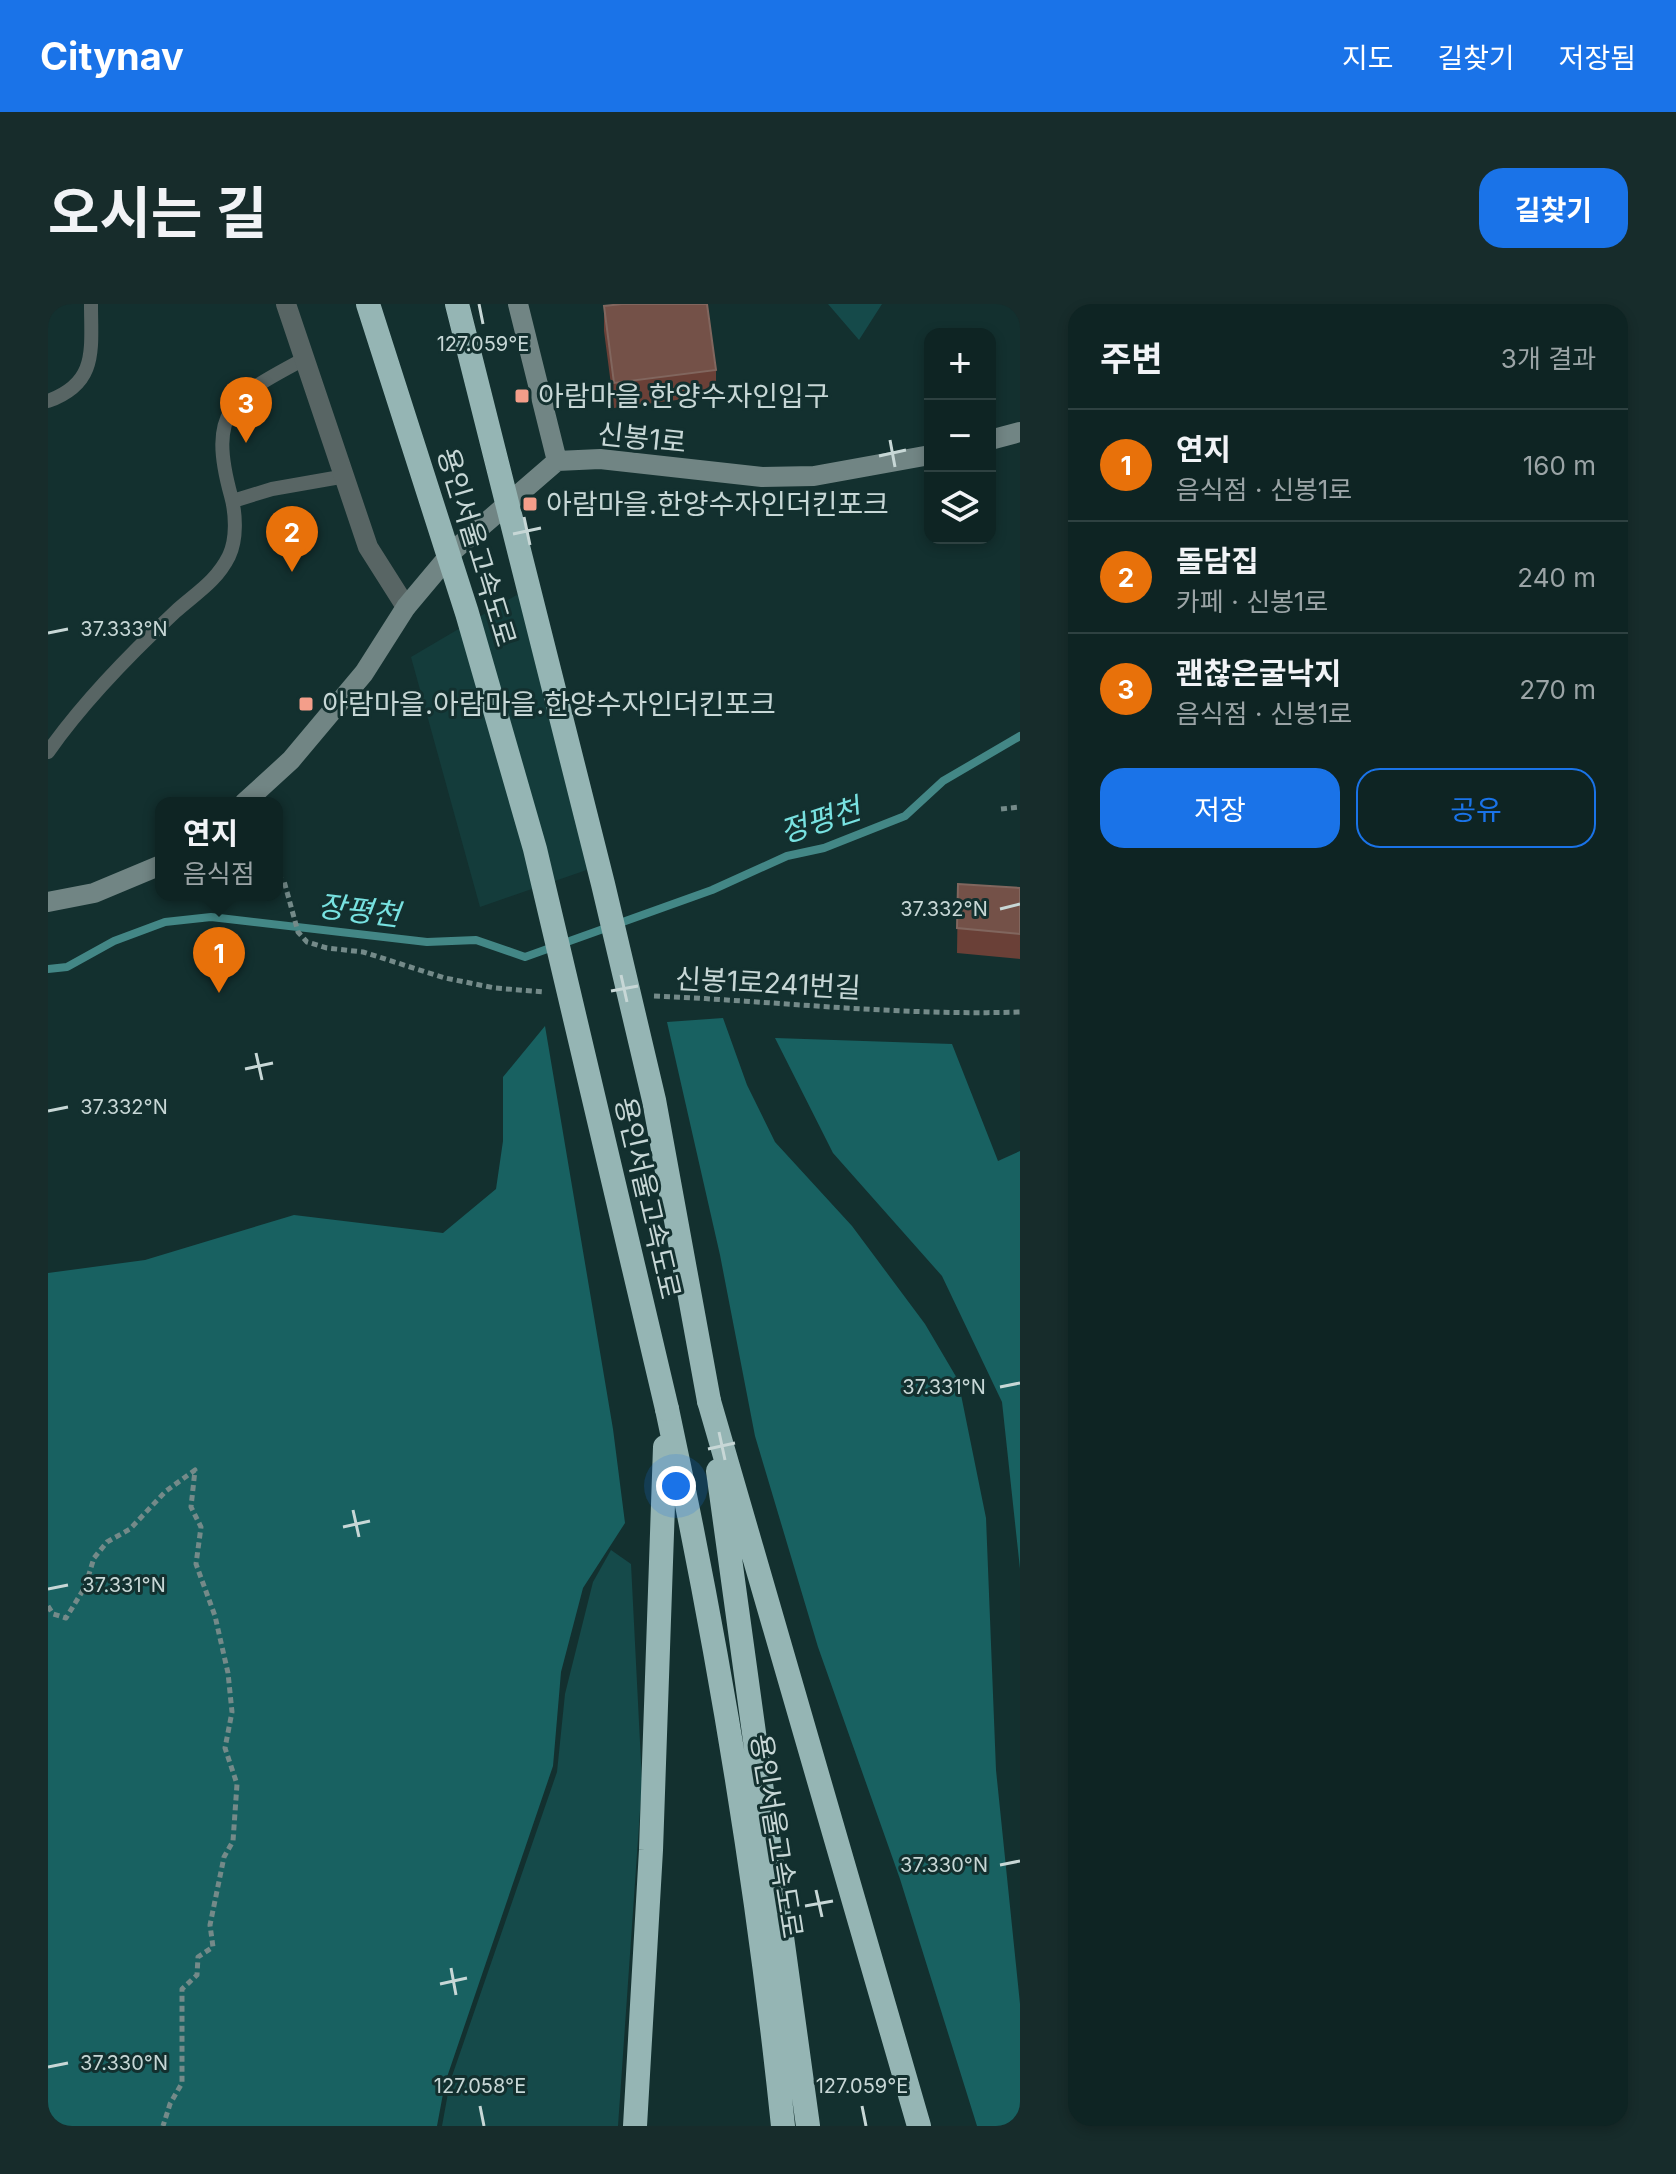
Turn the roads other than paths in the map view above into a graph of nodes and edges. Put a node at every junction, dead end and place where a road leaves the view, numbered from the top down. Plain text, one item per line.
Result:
1 (91, 304) edge
2 (286, 304) edge
3 (368, 304) edge
4 (457, 304) edge
5 (518, 304) edge
6 (306, 358) junction
7 (48, 401) edge
8 (1020, 432) edge
9 (996, 438) edge
10 (924, 456) edge
11 (557, 461) junction
12 (346, 476) junction
13 (233, 501) junction
14 (406, 607) junction
15 (48, 752) edge
16 (251, 797) edge
17 (155, 868) edge
18 (48, 902) edge
19 (709, 1401) junction
20 (667, 1409) junction
21 (635, 2126) edge
22 (783, 2126) edge
23 (808, 2126) edge
24 (919, 2126) edge

1 - 7 lane
2 - 6 street
3 - 20 highway, 용인서울고속도로, bridge
4 - 19 highway, 용인서울고속도로, bridge
5 - 11 street
6 - 12 street
6 - 13 lane
8 - 9 street
10 - 11 street, 신봉1로
11 - 14 street, 신봉1로
12 - 13 lane
12 - 14 street
13 - 15 lane
14 - 16 street, 신봉1로
17 - 18 street
19 - 23 highway, 용인서울고속도로
19 - 24 highway
20 - 21 highway
20 - 22 highway, 용인서울고속도로

